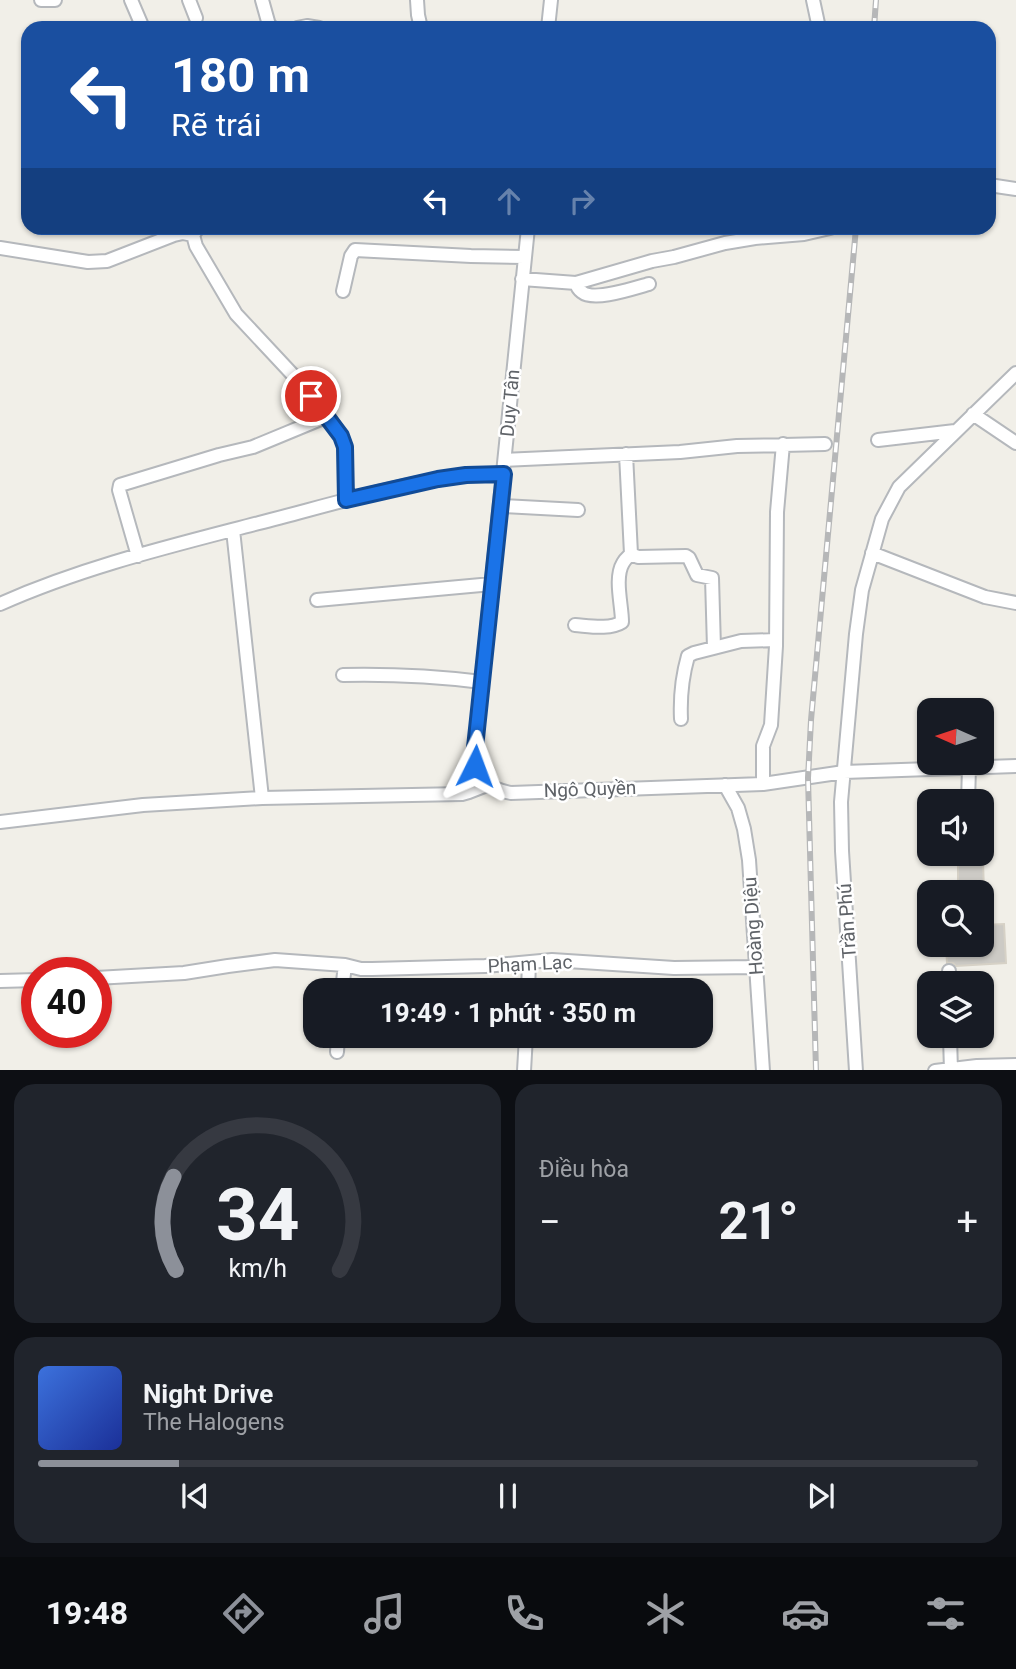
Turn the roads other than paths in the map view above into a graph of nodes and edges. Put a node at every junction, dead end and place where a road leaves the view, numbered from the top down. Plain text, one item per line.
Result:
1 (41, 0) edge
2 (55, 0) edge
3 (131, 0) edge
4 (189, 0) edge
5 (261, 0) edge
6 (417, 0) edge
7 (551, 0) edge
8 (813, 0) edge
9 (195, 18) dead end
10 (140, 21) edge
11 (268, 21) edge
12 (419, 21) edge
13 (549, 21) edge
14 (818, 21) edge
15 (996, 187) edge
16 (1016, 189) edge
17 (174, 235) edge
18 (195, 235) edge
19 (527, 235) edge
20 (792, 235) edge
21 (0, 248) edge
22 (525, 257) junction
23 (522, 279) junction
24 (576, 283) junction
25 (649, 284) dead end
26 (343, 291) dead end
27 (1016, 373) edge
28 (972, 414) junction
29 (328, 416) junction
30 (956, 431) junction
31 (878, 440) dead end
32 (1016, 443) edge
33 (783, 444) junction
34 (825, 444) dead end
35 (625, 454) junction
36 (505, 460) junction
37 (504, 474) junction
38 (346, 500) junction
39 (500, 506) junction
40 (578, 510) dead end
41 (233, 530) junction
42 (872, 552) junction
43 (631, 554) junction
44 (138, 556) junction
45 (492, 584) junction
46 (317, 600) dead end
47 (1016, 603) edge
48 (0, 604) edge
49 (575, 625) dead end
50 (776, 640) junction
51 (714, 648) junction
52 (343, 675) dead end
53 (482, 682) junction
54 (681, 719) dead end
55 (994, 766) edge
56 (1016, 766) edge
57 (917, 769) edge
58 (844, 772) junction
59 (763, 784) junction
60 (487, 785) junction
61 (725, 785) junction
62 (262, 799) junction
63 (0, 822) edge
64 (529, 962) junction
65 (345, 965) junction
66 (756, 967) junction
67 (112, 977) edge
68 (343, 978) edge
69 (528, 978) edge
70 (21, 980) edge
71 (0, 981) edge
72 (337, 1048) edge
73 (525, 1048) edge
74 (950, 1048) edge
75 (337, 1052) dead end
76 (1016, 1065) edge
77 (524, 1070) edge
78 (763, 1070) edge
79 (856, 1070) edge
80 (935, 1070) edge
81 (951, 1070) edge

1 - 2 street
3 - 10 street
4 - 9 street
5 - 11 street
6 - 12 street
7 - 13 street
8 - 14 street
15 - 16 street
17 - 21 street
18 - 29 street
19 - 22 street, Duy Tân
20 - 24 street
22 - 23 street, Duy Tân
22 - 26 street
23 - 24 street
23 - 36 street, Duy Tân
24 - 25 street
27 - 28 street, Trần Phú
28 - 30 street, Trần Phú
28 - 32 street
29 - 38 street
29 - 44 street
30 - 31 street
30 - 42 street, Trần Phú
33 - 34 street
33 - 35 street
33 - 50 street
35 - 36 street
35 - 43 street
36 - 37 street, Duy Tân
37 - 38 street
37 - 39 street, Duy Tân
38 - 41 street
39 - 40 street
39 - 45 street, Duy Tân
41 - 44 street
41 - 62 street
42 - 47 street
42 - 58 street, Trần Phú
43 - 49 street
43 - 51 street
44 - 48 street
45 - 46 street
45 - 53 street, Duy Tân
50 - 51 street
50 - 59 street
51 - 54 street
52 - 53 street
53 - 60 street, Duy Tân
55 - 56 street, Ngô Quyền
57 - 58 street, Ngô Quyền
58 - 59 street, Ngô Quyền
58 - 79 street, Trần Phú
59 - 61 street, Ngô Quyền
60 - 61 street, Ngô Quyền
60 - 62 street, Ngô Quyền
61 - 66 street, Hoàng Diệu
62 - 63 street, Ngô Quyền
64 - 65 street, Phạm Lạc
64 - 66 street, Phạm Lạc
64 - 69 street
65 - 67 street, Phạm Lạc
65 - 68 street
66 - 78 street, Hoàng Diệu
70 - 71 street
72 - 75 street
73 - 77 street
74 - 81 street
76 - 81 street
80 - 81 street

